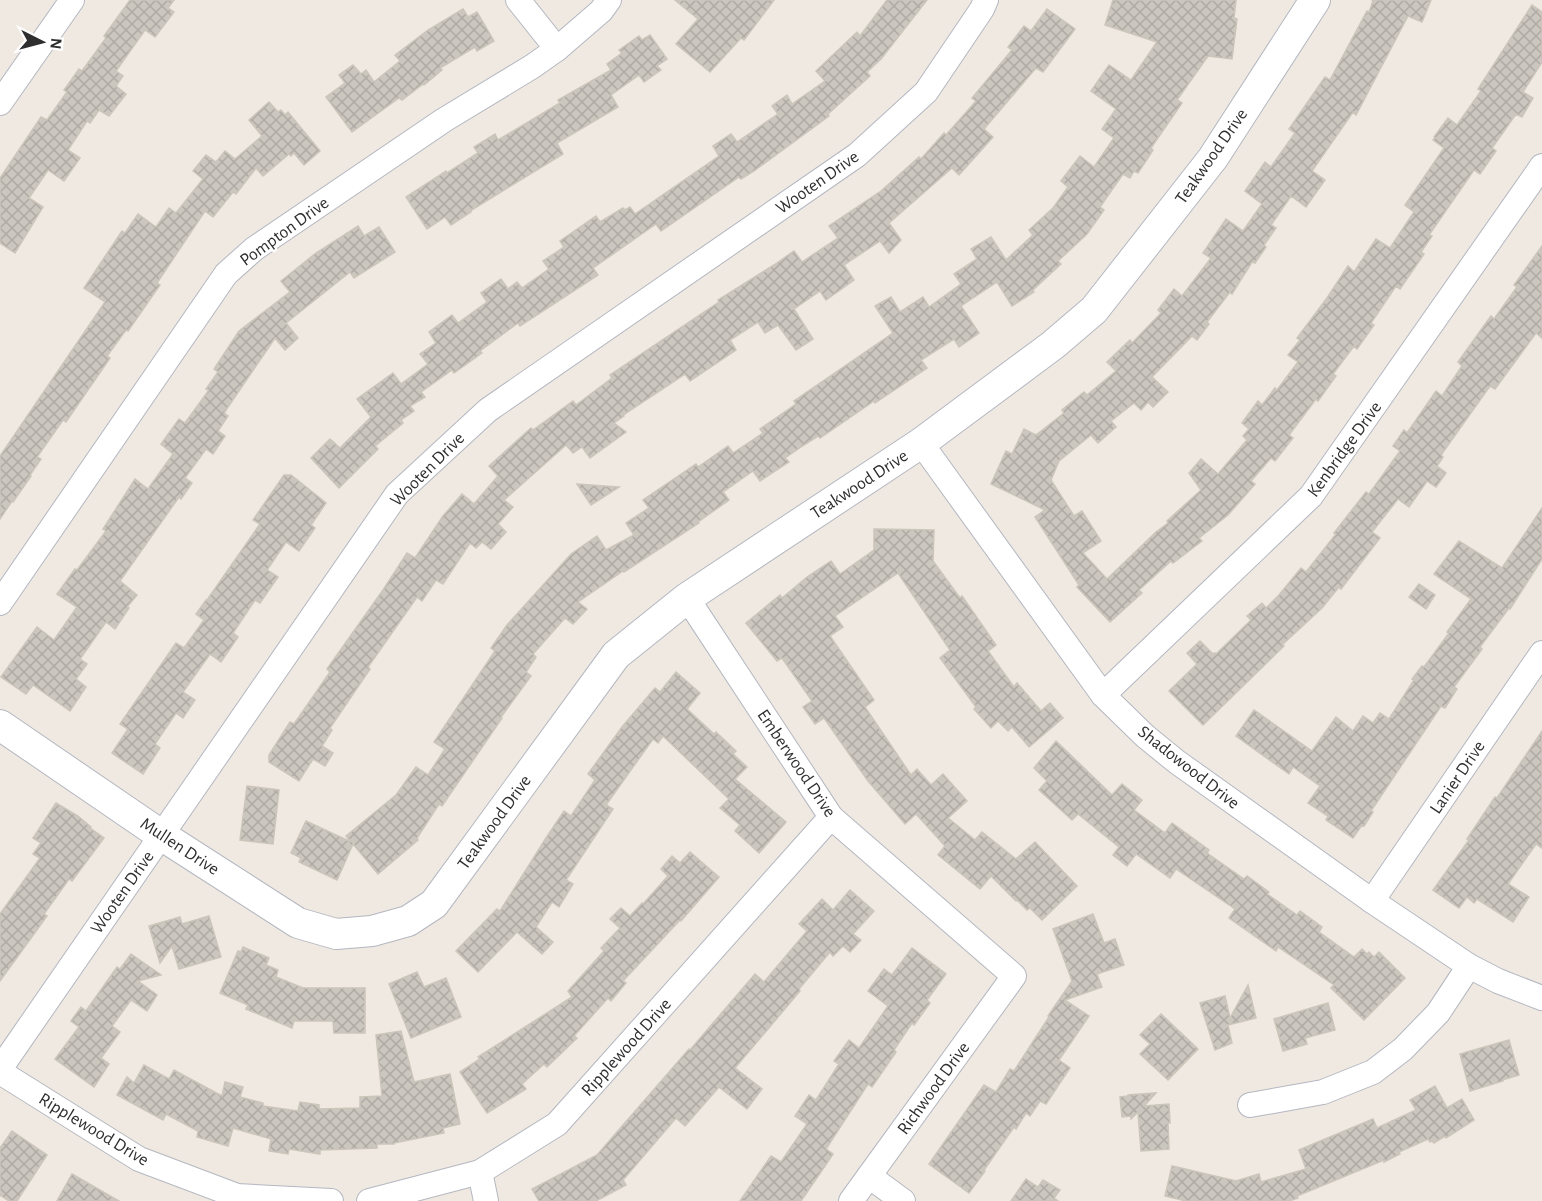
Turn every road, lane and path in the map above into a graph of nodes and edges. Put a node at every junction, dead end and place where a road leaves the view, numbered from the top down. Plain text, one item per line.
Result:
1 (72, 0) edge
2 (518, 0) edge
3 (609, 0) edge
4 (986, 0) edge
5 (1315, 0) edge
6 (557, 49) junction
7 (0, 104) edge
8 (1542, 166) edge
9 (921, 443) junction
10 (687, 597) junction
11 (0, 603) edge
12 (1542, 653) edge
13 (1103, 695) junction
14 (0, 724) edge
15 (831, 817) junction
16 (161, 835) junction
17 (1372, 901) junction
18 (372, 931) joint
19 (1469, 966) junction
20 (1014, 976) joint
21 (1542, 998) edge
22 (0, 1071) edge
23 (1250, 1105) dead end
24 (480, 1172) junction
25 (869, 1176) junction
26 (237, 1199) edge
27 (331, 1201) edge
28 (369, 1201) edge
29 (486, 1201) edge
30 (851, 1201) edge
31 (903, 1201) edge

1 - 7 street
2 - 6 street
3 - 6 street, Pompton Drive
4 - 16 street, Wooten Drive
5 - 9 street, Teakwood Drive
6 - 11 street, Pompton Drive
8 - 13 street, Kenbridge Drive
9 - 10 street, Teakwood Drive
9 - 13 street, Shadowood Drive
10 - 15 street, Emberwood Drive
10 - 18 street, Teakwood Drive
12 - 17 street, Lanier Drive
13 - 17 street, Shadowood Drive
14 - 16 street, Mullen Drive
15 - 20 street, Emberwood Drive
15 - 24 street, Ripplewood Drive
16 - 18 street, Mullen Drive
16 - 22 street, Wooten Drive
17 - 19 street, Shadowood Drive
19 - 21 street, Shadowood Drive
19 - 23 street
20 - 25 street, Richwood Drive
22 - 26 street, Ripplewood Drive
24 - 28 street, Ripplewood Drive
24 - 29 street
25 - 30 street, Richwood Drive
25 - 31 street
26 - 27 street, Ripplewood Drive

